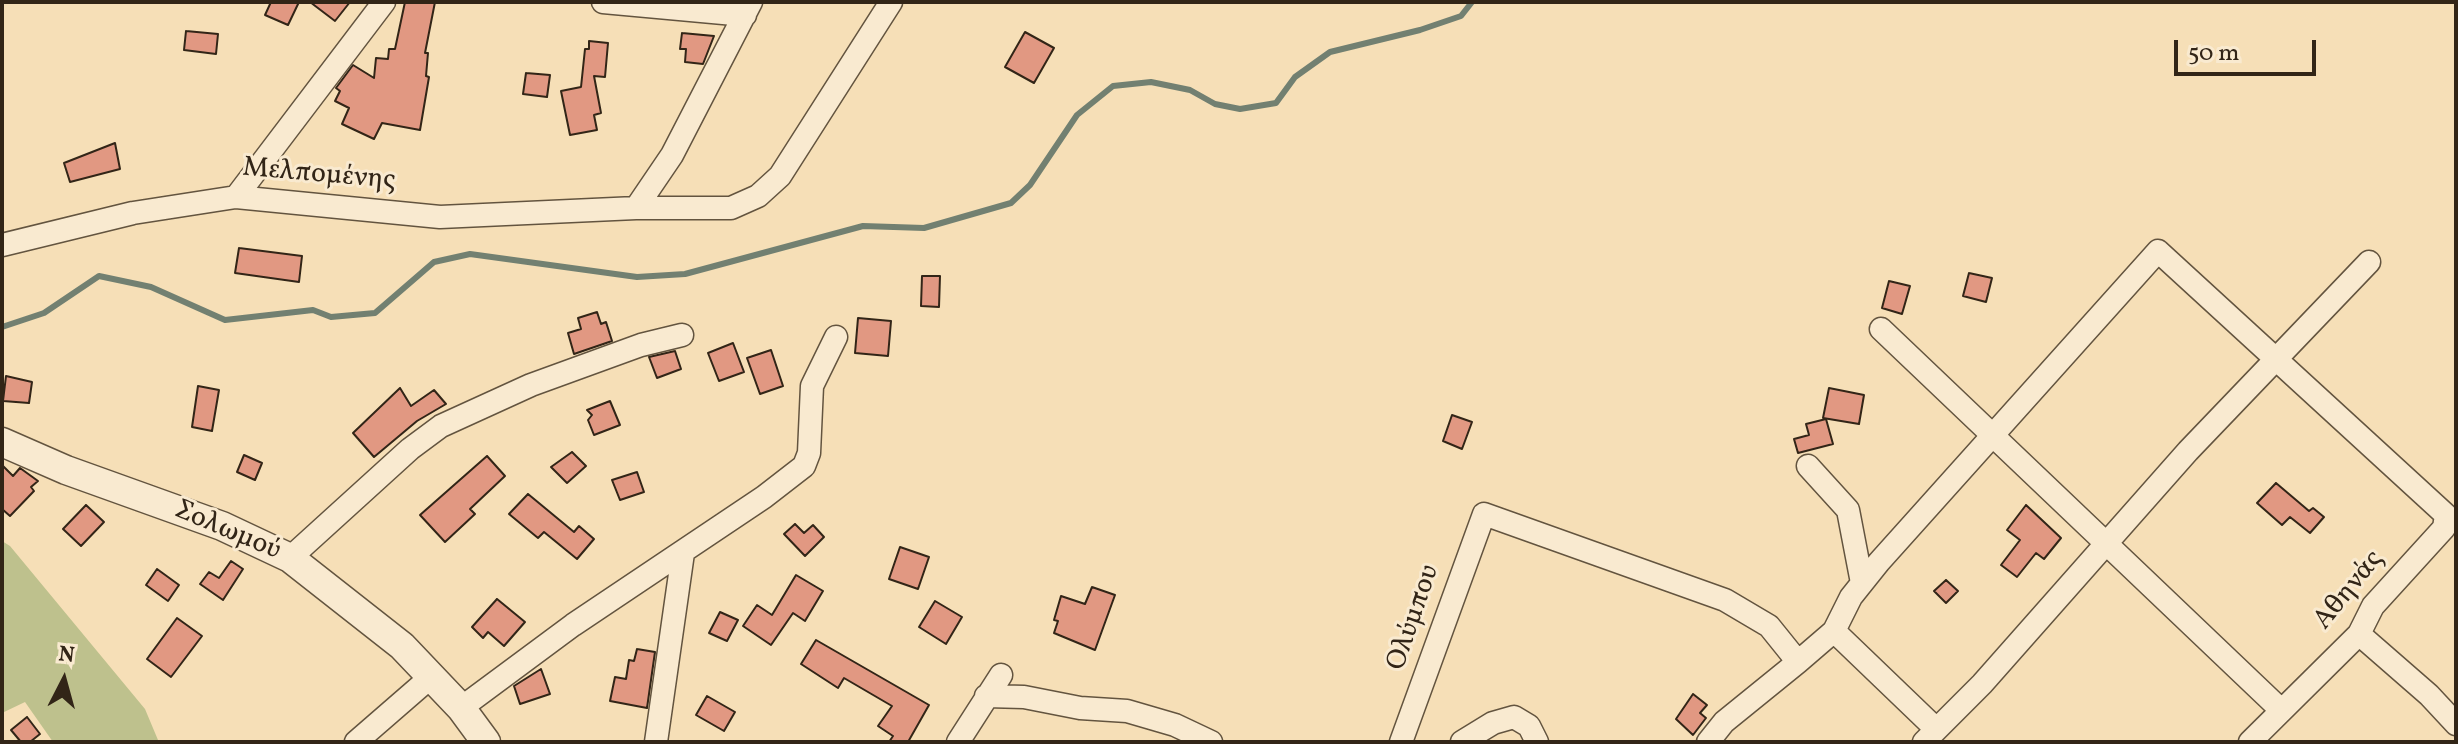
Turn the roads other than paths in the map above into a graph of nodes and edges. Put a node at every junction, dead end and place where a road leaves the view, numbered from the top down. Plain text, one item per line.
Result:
1 (384, 2) edge
2 (603, 2) edge
3 (891, 2) edge
4 (748, 9) edge
5 (236, 197) junction
6 (636, 208) junction
7 (2, 245) edge
8 (2369, 262) dead end
9 (1881, 329) dead end
10 (682, 335) dead end
11 (836, 337) dead end
12 (2277, 360) junction
13 (1994, 435) junction
14 (2, 442) edge
15 (1808, 466) dead end
16 (2105, 543) junction
17 (683, 553) junction
18 (290, 558) junction
19 (1862, 583) junction
20 (1834, 631) junction
21 (2359, 634) junction
22 (1798, 662) junction
23 (1001, 675) dead end
24 (432, 676) junction
25 (986, 696) junction
26 (461, 708) junction
27 (2280, 709) junction
28 (2456, 724) edge
29 (1930, 735) edge
30 (356, 742) edge
31 (486, 742) edge
32 (656, 742) edge
33 (958, 742) edge
34 (1211, 742) edge
35 (1401, 742) edge
36 (1462, 742) edge
37 (1537, 742) edge
38 (1708, 742) edge
39 (2250, 742) edge

1 - 5 street
2 - 4 street
3 - 6 street, Μελπομένης
4 - 6 street
5 - 6 street, Μελπομένης
5 - 7 street, Μελπομένης
8 - 12 street
9 - 13 street
10 - 18 street
11 - 17 street
12 - 13 street
12 - 16 street
12 - 21 street, Αθηνάς
13 - 16 street
13 - 19 street
14 - 18 street, Σολωμού
15 - 19 street
16 - 27 street
16 - 29 street
17 - 26 street
17 - 32 street
18 - 24 street, Σολωμού
19 - 20 street
20 - 22 street
20 - 29 street
21 - 27 street, Αθηνάς
21 - 28 street
22 - 35 street, Ολύμπου
22 - 38 street
23 - 25 street
24 - 26 street, Σολωμού
24 - 30 street
25 - 33 street
25 - 34 street
26 - 31 street, Σολωμού
27 - 39 street, Αθηνάς
36 - 37 street

